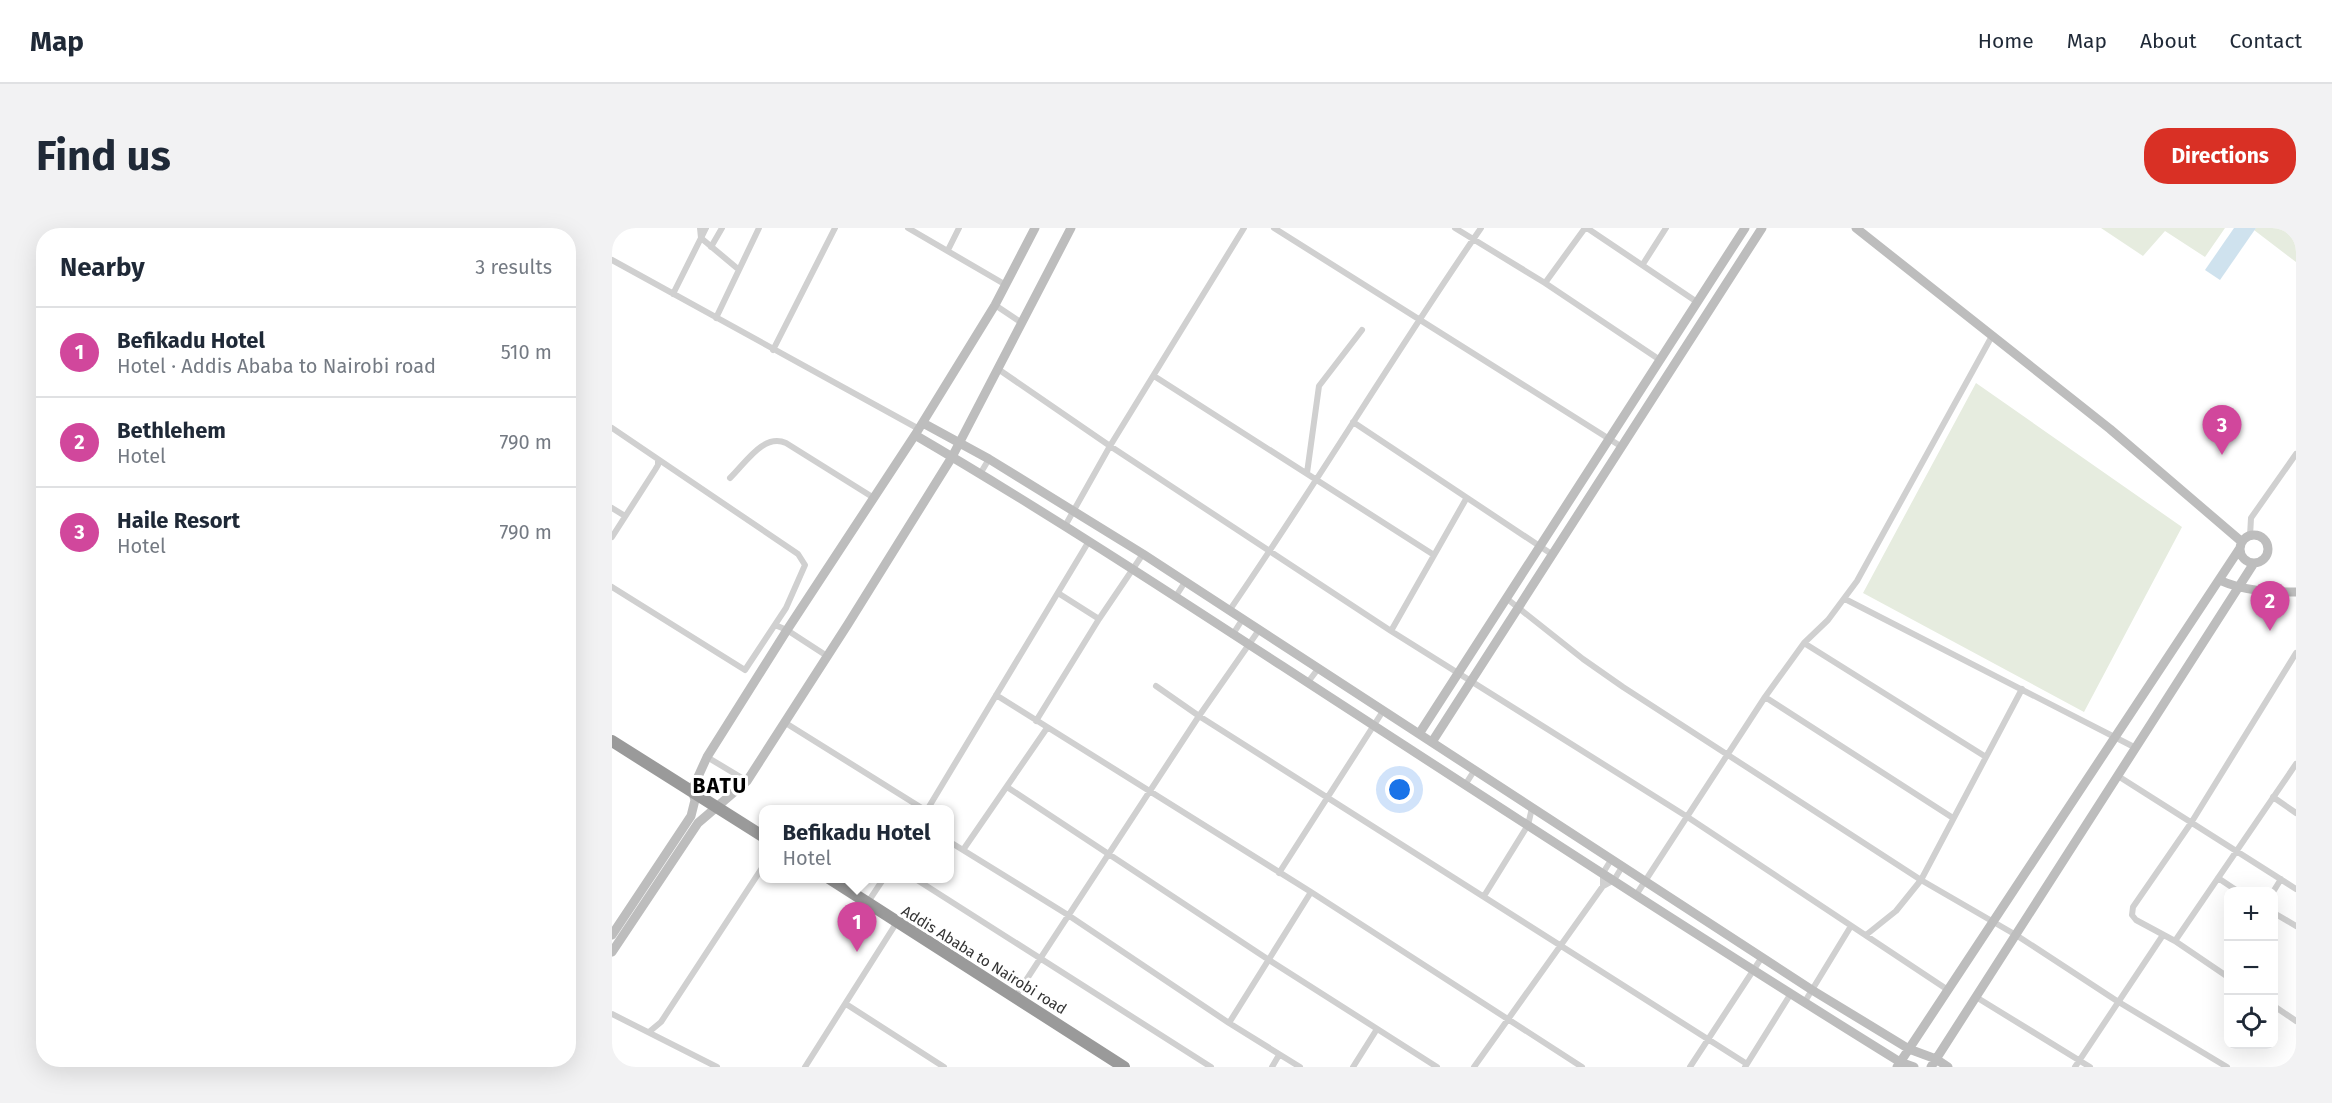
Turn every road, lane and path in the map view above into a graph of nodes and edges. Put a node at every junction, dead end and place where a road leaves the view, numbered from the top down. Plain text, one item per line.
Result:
1 (700, 228) edge
2 (706, 228) edge
3 (722, 228) edge
4 (759, 228) edge
5 (835, 228) edge
6 (908, 228) edge
7 (959, 228) edge
8 (1035, 228) edge
9 (1071, 228) edge
10 (1244, 228) edge
11 (1274, 228) edge
12 (1455, 228) edge
13 (1481, 228) edge
14 (1586, 228) edge
15 (1666, 228) edge
16 (1745, 228) edge
17 (1762, 228) edge
18 (1856, 228) edge
19 (701, 238) junction
20 (1474, 239) junction
21 (711, 247) junction
22 (948, 250) junction
23 (612, 260) edge
24 (1643, 264) junction
25 (738, 269) junction
26 (1545, 283) junction
27 (1006, 285) junction
28 (673, 294) junction
29 (1697, 302) junction
30 (995, 305) junction
31 (716, 318) junction
32 (1420, 320) junction
33 (1022, 323) junction
34 (1362, 330) dead end
35 (1992, 336) junction
36 (773, 350) junction
37 (1660, 360) junction
38 (998, 369) junction
39 (1154, 376) junction
40 (1353, 423) junction
41 (612, 428) edge
42 (919, 429) junction
43 (1609, 439) junction
44 (960, 443) junction
45 (1110, 446) junction
46 (1622, 447) junction
47 (2296, 454) edge
48 (952, 457) junction
49 (990, 459) junction
50 (658, 460) junction
51 (1307, 473) junction
52 (980, 474) junction
53 (730, 478) dead end
54 (1317, 480) junction
55 (1036, 487) junction
56 (874, 498) junction
57 (1466, 499) junction
58 (1026, 501) junction
59 (612, 508) edge
60 (1074, 511) junction
61 (625, 516) junction
62 (1065, 526) junction
63 (612, 537) edge
64 (1089, 541) junction
65 (2244, 542) junction
66 (1540, 546) junction
67 (1271, 550) junction
68 (1143, 554) junction
69 (1434, 555) junction
70 (1552, 555) junction
71 (2254, 563) junction
72 (1133, 569) junction
73 (2219, 580) junction
74 (1185, 582) junction
75 (612, 587) edge
76 (2238, 589) junction
77 (1058, 592) junction
78 (2296, 592) edge
79 (1176, 596) junction
80 (1506, 598) junction
81 (1845, 599) junction
82 (1518, 609) junction
83 (1229, 611) junction
84 (1098, 618) junction
85 (1242, 620) junction
86 (775, 625) junction
87 (1487, 628) junction
88 (787, 630) junction
89 (1259, 630) junction
90 (1391, 631) junction
91 (1233, 634) junction
92 (1500, 636) junction
93 (1804, 643) junction
94 (1250, 644) junction
95 (2296, 653) edge
96 (827, 656) junction
97 (1318, 669) junction
98 (1459, 672) junction
99 (1472, 681) junction
100 (1308, 682) junction
101 (1155, 686) dead end
102 (2022, 689) junction
103 (996, 695) junction
104 (1765, 697) junction
105 (1383, 711) junction
106 (1199, 716) junction
107 (1036, 721) junction
108 (784, 722) junction
109 (1374, 726) junction
110 (1047, 728) junction
111 (1419, 734) junction
112 (2115, 737) junction
113 (612, 741) edge
114 (1432, 742) junction
115 (2136, 748) junction
116 (1728, 754) junction
117 (707, 757) junction
118 (1986, 757) junction
119 (2296, 764) edge
120 (1474, 771) junction
121 (2118, 776) junction
122 (747, 781) junction
123 (1465, 785) junction
124 (1007, 788) junction
125 (692, 790) junction
126 (1149, 791) junction
127 (2273, 797) junction
128 (1328, 798) junction
129 (918, 805) edge
130 (929, 805) edge
131 (718, 807) junction
132 (1532, 808) junction
133 (2296, 813) edge
134 (1686, 816) junction
135 (1953, 818) junction
136 (2191, 823) junction
137 (1528, 825) junction
138 (759, 834) edge
139 (1580, 838) junction
140 (954, 844) edge
141 (963, 850) junction
142 (1571, 852) junction
143 (2236, 852) junction
144 (1107, 854) junction
145 (1611, 860) junction
146 (1622, 867) junction
147 (759, 873) edge
148 (1279, 873) junction
149 (1603, 873) junction
150 (2218, 878) junction
151 (2281, 879) junction
152 (1614, 880) junction
153 (1921, 880) junction
154 (1645, 882) junction
155 (836, 883) edge
156 (881, 883) edge
157 (920, 883) edge
158 (1603, 886) junction
159 (2233, 887) edge
160 (2276, 887) edge
161 (2296, 889) edge
162 (1311, 892) junction
163 (1636, 895) junction
164 (1484, 896) junction
165 (868, 903) junction
166 (1068, 915) junction
167 (2278, 915) edge
168 (1706, 920) junction
169 (897, 922) junction
170 (1993, 922) junction
171 (1851, 926) junction
172 (2296, 926) edge
173 (1696, 933) junction
174 (612, 935) edge
175 (1866, 935) junction
176 (2016, 935) junction
177 (2163, 935) junction
178 (2175, 941) junction
179 (1559, 945) junction
180 (612, 952) edge
181 (1762, 957) junction
182 (1040, 958) junction
183 (1269, 960) junction
184 (1753, 970) junction
185 (2224, 974) edge
186 (1812, 990) junction
187 (1948, 990) junction
188 (1790, 995) junction
189 (1015, 997) junction
190 (1976, 997) junction
191 (2117, 1001) junction
192 (1804, 1003) junction
193 (846, 1004) junction
194 (2278, 1009) edge
195 (1848, 1012) junction
196 (612, 1014) edge
197 (1507, 1018) junction
198 (2296, 1021) edge
199 (662, 1022) junction
200 (1230, 1023) junction
201 (1840, 1026) junction
202 (1377, 1029) junction
203 (649, 1032) junction
204 (661, 1038) junction
205 (1709, 1040) junction
206 (1909, 1049) junction
207 (1279, 1055) junction
208 (1934, 1063) edge
209 (2077, 1064) edge
210 (1746, 1065) edge
211 (1898, 1065) edge
212 (807, 1066) edge
213 (717, 1067) edge
214 (944, 1067) edge
215 (1124, 1067) edge
216 (1211, 1067) edge
217 (1272, 1067) edge
218 (1300, 1067) edge
219 (1353, 1067) edge
220 (1437, 1067) edge
221 (1474, 1067) edge
222 (1582, 1067) edge
223 (1690, 1067) edge
224 (1914, 1067) edge
225 (1948, 1067) edge
226 (2090, 1067) edge
227 (2227, 1067) edge

1 - 19 street
2 - 19 street
3 - 21 street
4 - 25 street
5 - 36 street
6 - 22 street
7 - 22 street
8 - 27 street
9 - 33 street
10 - 39 street
11 - 32 street
12 - 20 street
13 - 20 street
14 - 24 street
14 - 26 street
15 - 24 street
16 - 29 street
17 - 46 street
18 - 35 street
19 - 21 street
19 - 28 street
20 - 26 street
20 - 32 street
21 - 25 street
22 - 27 street
23 - 28 street
24 - 29 street
25 - 31 street
26 - 37 street
27 - 30 street
28 - 31 street
29 - 37 street
30 - 33 street
30 - 42 street
31 - 36 street
32 - 40 street
32 - 43 street
33 - 38 street
34 - 51 street
35 - 65 street
35 - 81 street
36 - 42 street
37 - 43 street
38 - 44 street
38 - 45 street
39 - 45 street
39 - 51 street
40 - 54 street
40 - 57 street
41 - 50 street
42 - 44 street
42 - 48 street
42 - 56 street
43 - 46 street
43 - 66 street
44 - 48 street
44 - 49 street
45 - 60 street
45 - 67 street
46 - 70 street
47 - 65 street
48 - 52 street
48 - 96 street
49 - 52 street
49 - 55 street
50 - 61 street
50 - 86 street
51 - 54 street
52 - 58 street
53 - 56 street
54 - 67 street
54 - 69 street
55 - 58 street
55 - 60 street
56 - 88 street
57 - 66 street
57 - 69 street
58 - 62 street
59 - 61 street
60 - 62 street
60 - 68 street
61 - 63 street
62 - 64 street
64 - 72 street
64 - 77 street
65 - 71 street
65 - 71 street
65 - 73 street
66 - 70 street
66 - 80 street
67 - 83 street
67 - 90 street
68 - 72 street
68 - 74 street
69 - 90 street
70 - 82 street
71 - 76 street
72 - 79 street
72 - 84 street
73 - 76 street
73 - 112 street
74 - 79 street
74 - 83 street
75 - 86 street
76 - 78 street
76 - 115 street
77 - 84 street
77 - 103 street
79 - 91 street
80 - 82 street
80 - 87 street
81 - 93 street
81 - 102 street
82 - 92 street
82 - 116 street
83 - 85 street
84 - 107 street
85 - 89 street
85 - 91 street
86 - 88 street
87 - 92 street
87 - 98 street
88 - 96 street
88 - 117 street
89 - 94 street
89 - 97 street
90 - 98 street
91 - 94 street
92 - 99 street
93 - 104 street
93 - 118 street
94 - 100 street
94 - 106 street
95 - 136 street
96 - 108 street
97 - 100 street
97 - 105 street
98 - 99 street
98 - 111 street
99 - 114 street
99 - 134 street
100 - 109 street
101 - 106 street
102 - 112 street
102 - 118 street
103 - 107 street
103 - 130 street
104 - 116 street
104 - 135 street
105 - 109 street
105 - 111 street
106 - 126 street
106 - 128 street
107 - 110 street
108 - 122 street
108 - 129 street
109 - 123 street
109 - 128 street
110 - 124 street
110 - 126 street
111 - 114 street
112 - 115 street
112 - 170 street
113 - 125 highway
114 - 120 street
115 - 121 street
116 - 134 street
116 - 153 street
117 - 122 street
117 - 125 street
118 - 135 street
119 - 127 street
120 - 123 street
120 - 132 street
121 - 136 street
121 - 176 street
122 - 131 street
123 - 137 street
124 - 141 street
124 - 144 street
125 - 131 highway
125 - 174 street
126 - 144 street
126 - 148 street
127 - 133 street
127 - 143 street
128 - 148 street
128 - 164 street
131 - 138 highway
131 - 180 street
132 - 137 street
132 - 139 street
134 - 154 street
134 - 171 street
135 - 153 street
136 - 143 street
136 - 177 street
137 - 142 street
137 - 164 street
139 - 142 street
139 - 145 street
140 - 141 street
141 - 166 street
142 - 149 street
143 - 150 street
143 - 151 street
144 - 166 street
144 - 183 street
145 - 146 street
145 - 149 street
146 - 152 street
146 - 154 street
147 - 199 street
148 - 162 street
149 - 152 street
149 - 158 street
150 - 159 street
150 - 178 street
151 - 160 street
151 - 161 street
152 - 158 street
152 - 163 street
153 - 170 street
153 - 175 street
154 - 163 street
154 - 168 street
155 - 165 highway, Addis Ababa to Nairobi road
156 - 165 street
157 - 182 street
158 - 179 street
162 - 183 street
162 - 197 street
163 - 173 street
164 - 179 street
165 - 169 highway, Addis Ababa to Nairobi road
166 - 182 street
166 - 200 street
167 - 172 street
168 - 173 street
168 - 181 street
169 - 189 highway, Addis Ababa to Nairobi road
169 - 193 street
170 - 176 street
170 - 187 street
171 - 175 street
171 - 186 street
173 - 184 street
175 - 187 street
176 - 190 street
176 - 191 street
177 - 178 street
177 - 191 street
178 - 185 street
179 - 197 street
179 - 205 street
181 - 184 street
181 - 186 street
182 - 189 street
182 - 216 street
183 - 200 street
183 - 202 street
184 - 188 street
184 - 205 street
186 - 192 street
186 - 195 street
187 - 206 street
188 - 192 street
188 - 210 street
189 - 215 highway, Addis Ababa to Nairobi road
190 - 208 street
190 - 209 street
191 - 209 street
191 - 227 street
192 - 201 street
193 - 212 street
193 - 214 street
194 - 198 street
195 - 201 street
195 - 206 street
196 - 203 street
197 - 221 street
197 - 222 street
199 - 203 street
199 - 204 street
200 - 207 street
201 - 211 street
202 - 219 street
202 - 220 street
203 - 204 street
204 - 213 street
205 - 210 street
205 - 223 street
206 - 208 street
206 - 211 street
207 - 217 street
207 - 218 street
208 - 225 street
209 - 226 street
211 - 224 street

